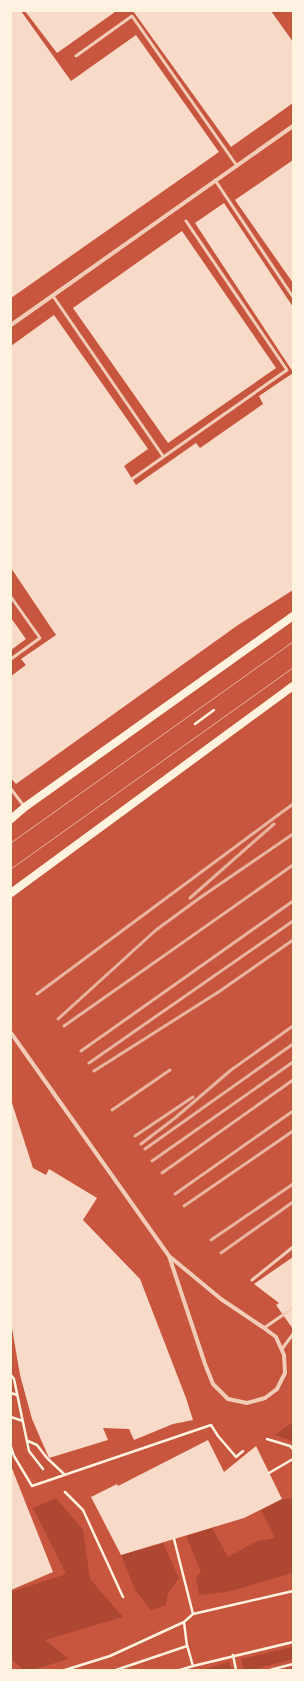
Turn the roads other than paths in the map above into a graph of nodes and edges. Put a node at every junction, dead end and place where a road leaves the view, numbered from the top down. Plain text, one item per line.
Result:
1 (76, 56) dead end
2 (293, 126) edge
3 (237, 166) junction
4 (216, 180) junction
5 (186, 220) dead end
6 (53, 296) junction
7 (293, 297) edge
8 (11, 325) edge
9 (163, 456) junction
10 (132, 479) dead end
11 (11, 597) edge
12 (293, 616) edge
13 (11, 659) edge
14 (293, 686) edge
15 (11, 789) edge
16 (25, 807) junction
17 (11, 819) edge
18 (11, 893) edge
19 (11, 1033) edge
20 (293, 1247) edge
21 (169, 1256) junction
22 (252, 1280) dead end
23 (293, 1308) edge
24 (264, 1328) junction
25 (293, 1334) edge
26 (282, 1349) junction

1 - 3 lane
2 - 3 street
3 - 4 street
4 - 6 street
4 - 7 lane
5 - 9 lane
6 - 8 street
6 - 9 lane
9 - 10 lane
11 - 13 lane
12 - 16 main road
14 - 18 main road
15 - 16 lane
16 - 17 main road
19 - 21 street
20 - 22 lane
21 - 24 street
21 - 26 street
23 - 24 lane
24 - 26 street
25 - 26 lane

